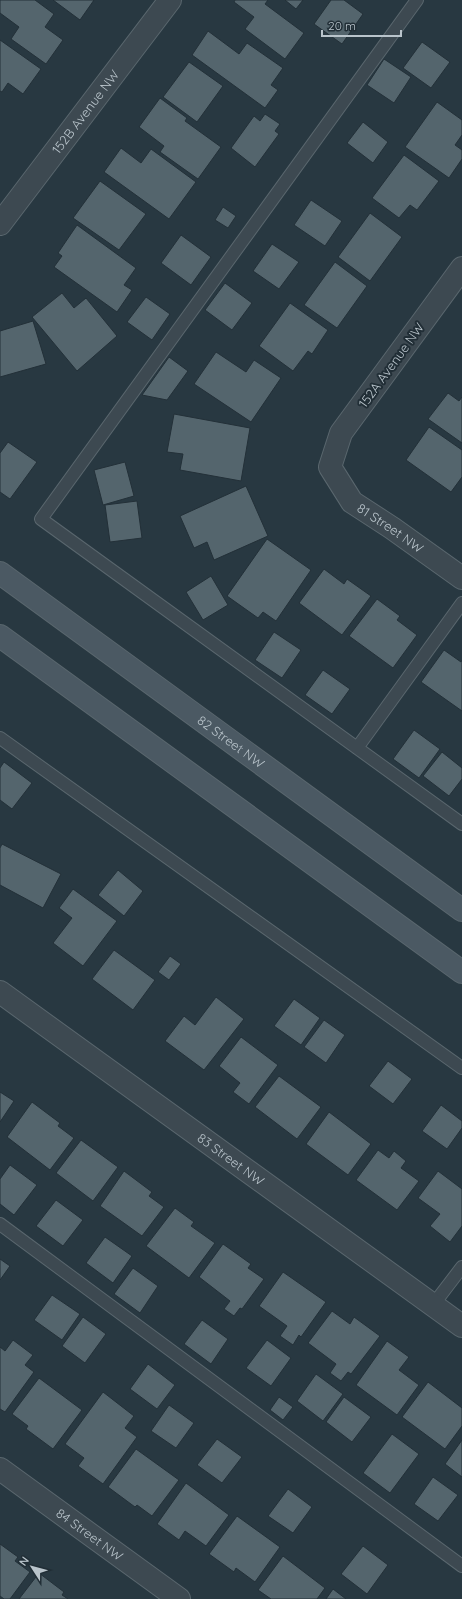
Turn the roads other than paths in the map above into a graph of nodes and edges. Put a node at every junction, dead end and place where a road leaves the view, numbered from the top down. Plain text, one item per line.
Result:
1 (170, 0) edge
2 (417, 0) edge
3 (0, 224) edge
4 (462, 268) edge
5 (330, 467) joint
6 (0, 573) edge
7 (462, 578) edge
8 (462, 603) edge
9 (0, 636) edge
10 (0, 738) edge
11 (357, 748) junction
12 (462, 824) edge
13 (462, 910) edge
14 (462, 972) edge
15 (0, 992) edge
16 (462, 1068) edge
17 (0, 1224) edge
18 (462, 1267) edge
19 (433, 1305) junction
20 (462, 1326) edge
21 (0, 1469) edge
22 (462, 1566) edge
23 (178, 1599) edge

1 - 3 street, 152B Avenue NW
2 - 11 lane
4 - 5 street, 152A Avenue NW
5 - 7 street, 81 Street NW
6 - 13 main road, 82 Street NW
8 - 11 lane
9 - 14 main road
10 - 16 lane
11 - 12 lane
15 - 19 street, 83 Street NW
17 - 22 lane
18 - 19 lane
19 - 20 street, 83 Street NW
21 - 23 street, 84 Street NW

